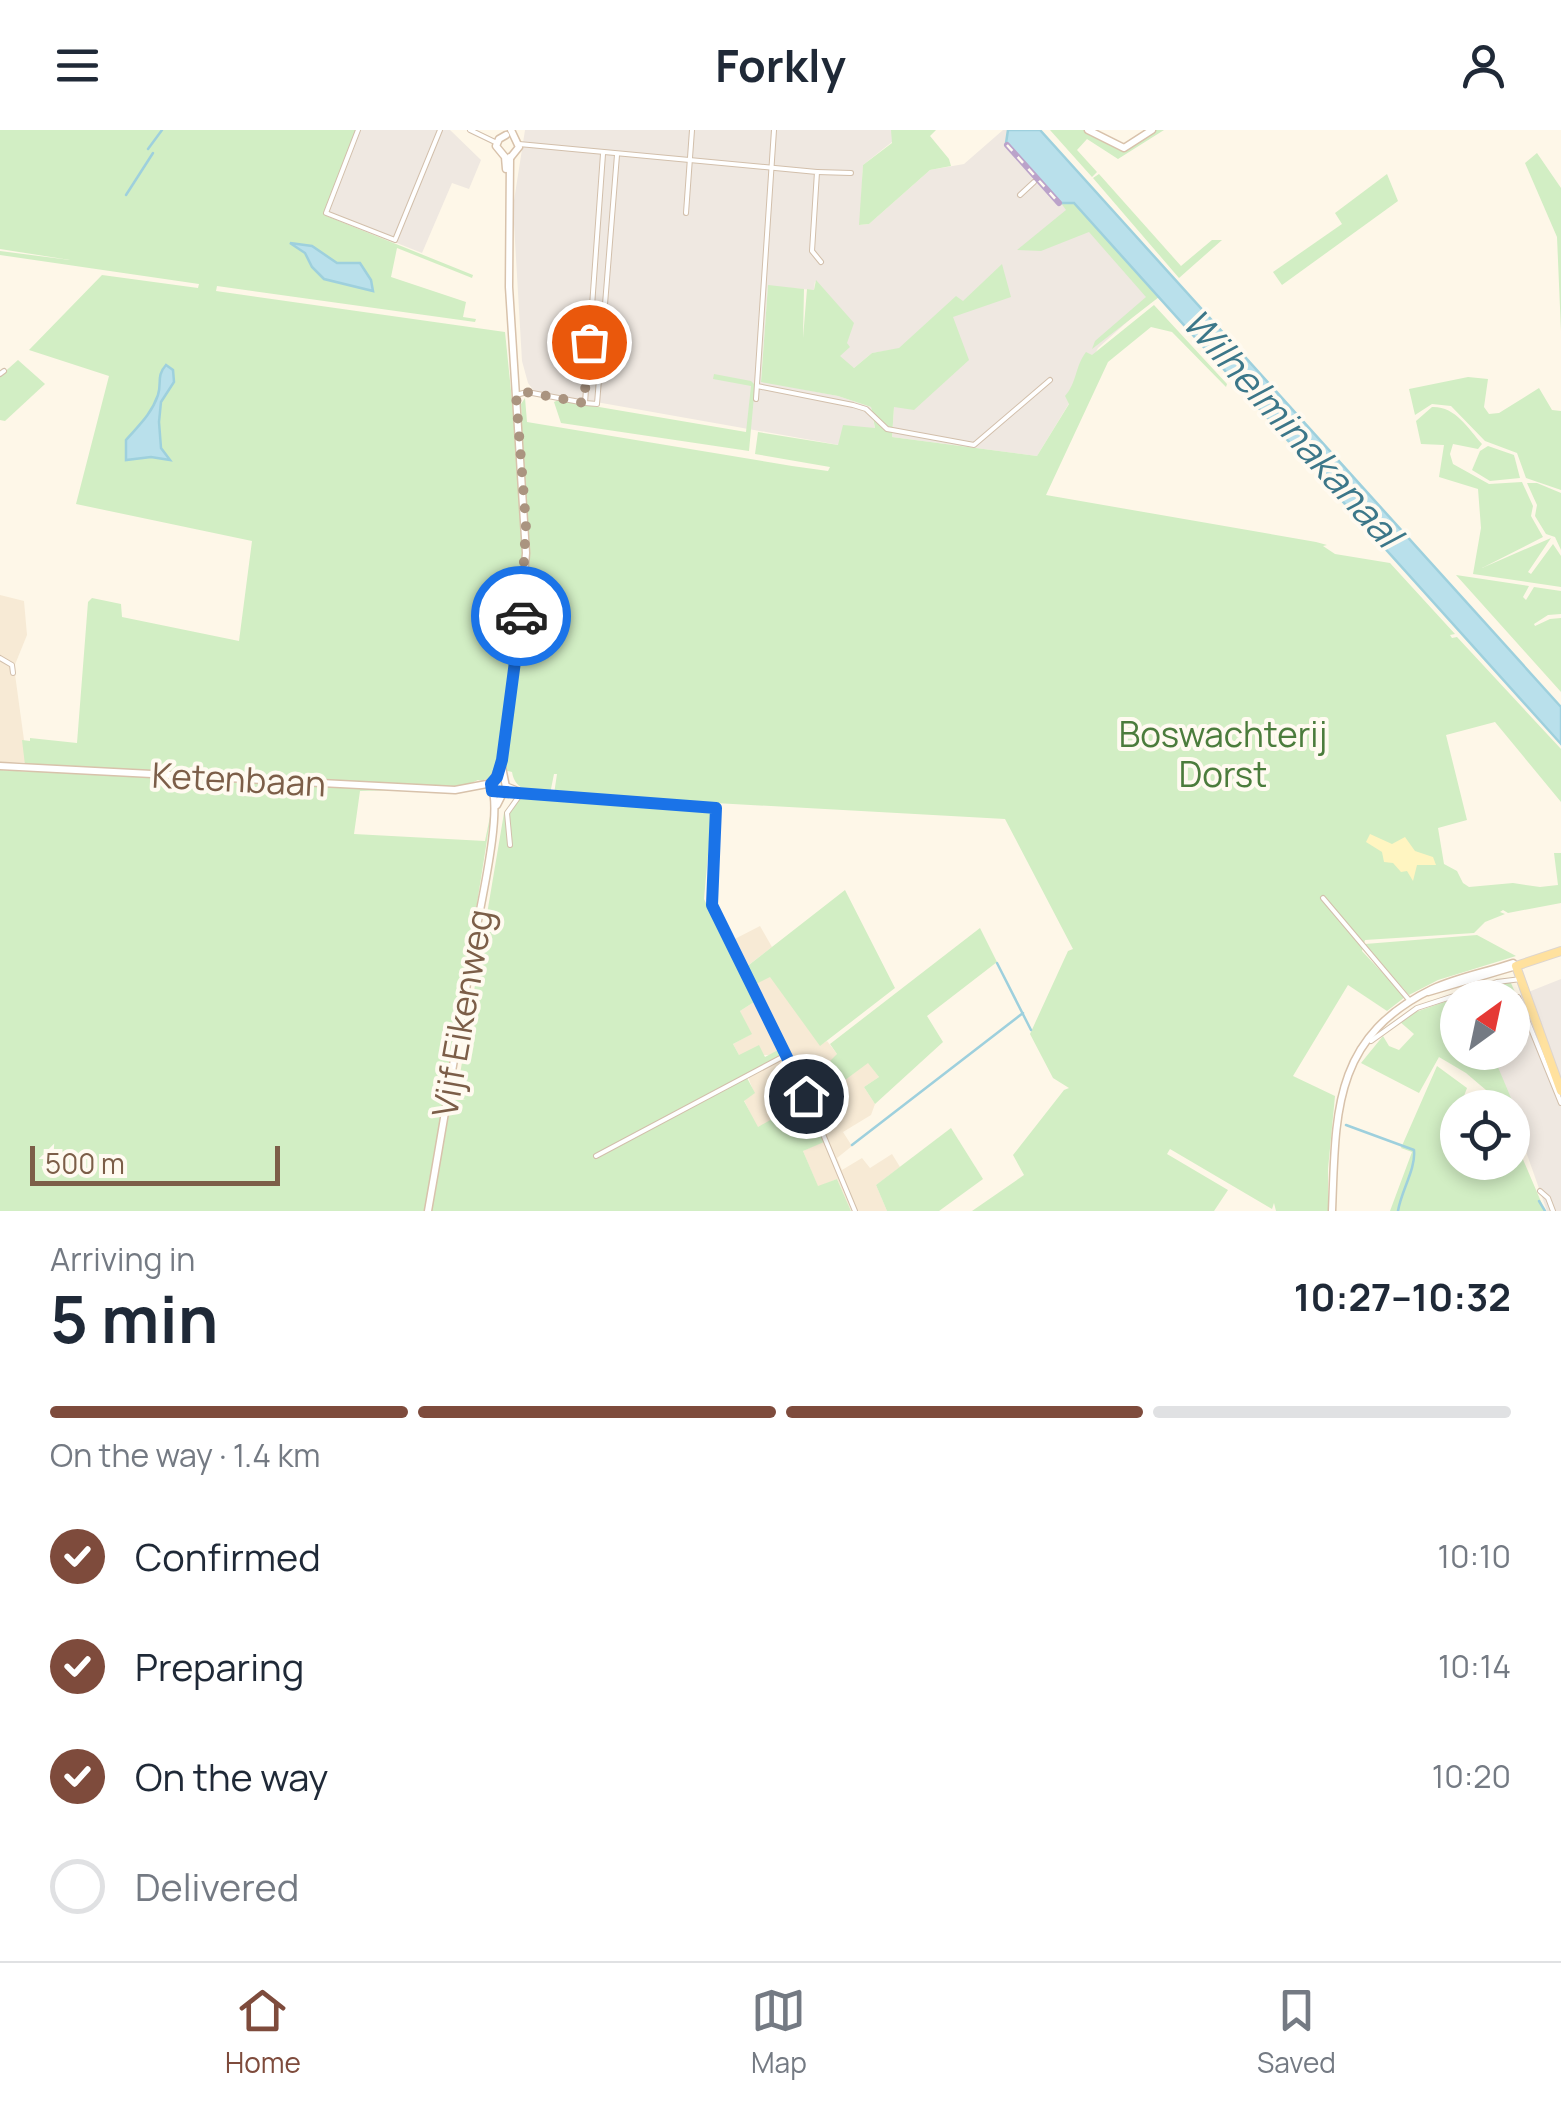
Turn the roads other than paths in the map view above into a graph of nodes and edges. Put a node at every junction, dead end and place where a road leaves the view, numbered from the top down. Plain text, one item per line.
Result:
1 (358, 130) edge
2 (440, 130) edge
3 (470, 130) edge
4 (692, 130) edge
5 (774, 130) edge
6 (1088, 130) edge
7 (1152, 130) edge
8 (505, 135) edge
9 (519, 146) junction
10 (603, 154) junction
11 (617, 155) junction
12 (508, 157) junction
13 (690, 160) junction
14 (772, 167) junction
15 (817, 172) junction
16 (852, 173) dead end
17 (1034, 182) dead end
18 (1020, 195) dead end
19 (686, 213) dead end
20 (821, 262) dead end
21 (1050, 380) dead end
22 (757, 386) junction
23 (518, 395) junction
24 (756, 400) dead end
25 (584, 403) junction
26 (0, 658) edge
27 (14, 673) dead end
28 (0, 766) edge
29 (498, 786) junction
30 (521, 792) junction
31 (510, 845) dead end
32 (1323, 898) dead end
33 (1561, 949) edge
34 (1514, 965) junction
35 (1519, 980) edge
36 (1410, 1001) junction
37 (1440, 1002) edge
38 (1530, 1008) edge
39 (1530, 1024) edge
40 (787, 1055) junction
41 (1545, 1057) junction
42 (1554, 1078) junction
43 (1561, 1091) edge
44 (1341, 1093) junction
45 (1561, 1103) edge
46 (596, 1156) dead end
47 (1540, 1191) dead end
48 (428, 1211) edge
49 (855, 1211) edge
50 (1332, 1211) edge
51 (1553, 1211) edge

1 - 2 street
3 - 8 street
4 - 13 street
5 - 14 street
6 - 7 main road
8 - 9 main road
8 - 12 main road
9 - 10 street
9 - 12 main road
10 - 11 street
10 - 25 street
11 - 13 street
11 - 25 street
12 - 23 main road, Vijf Eikenweg
13 - 14 street
13 - 19 street
14 - 15 street
14 - 22 street
15 - 16 street
15 - 20 street
17 - 18 street
21 - 22 street
22 - 24 street
23 - 25 street
23 - 29 main road, Vijf Eikenweg
26 - 27 street
28 - 29 main road, Ketenbaan
29 - 30 street, Ketenbaan
29 - 48 main road, Vijf Eikenweg
30 - 31 street
30 - 40 street, Ketenbaan
32 - 36 street
33 - 34 main road
34 - 35 main road
34 - 36 main road
36 - 44 main road
37 - 44 street
38 - 41 main road
39 - 41 street
40 - 46 street
40 - 49 street
41 - 42 main road
42 - 43 main road
42 - 45 street
44 - 50 main road
47 - 51 street

